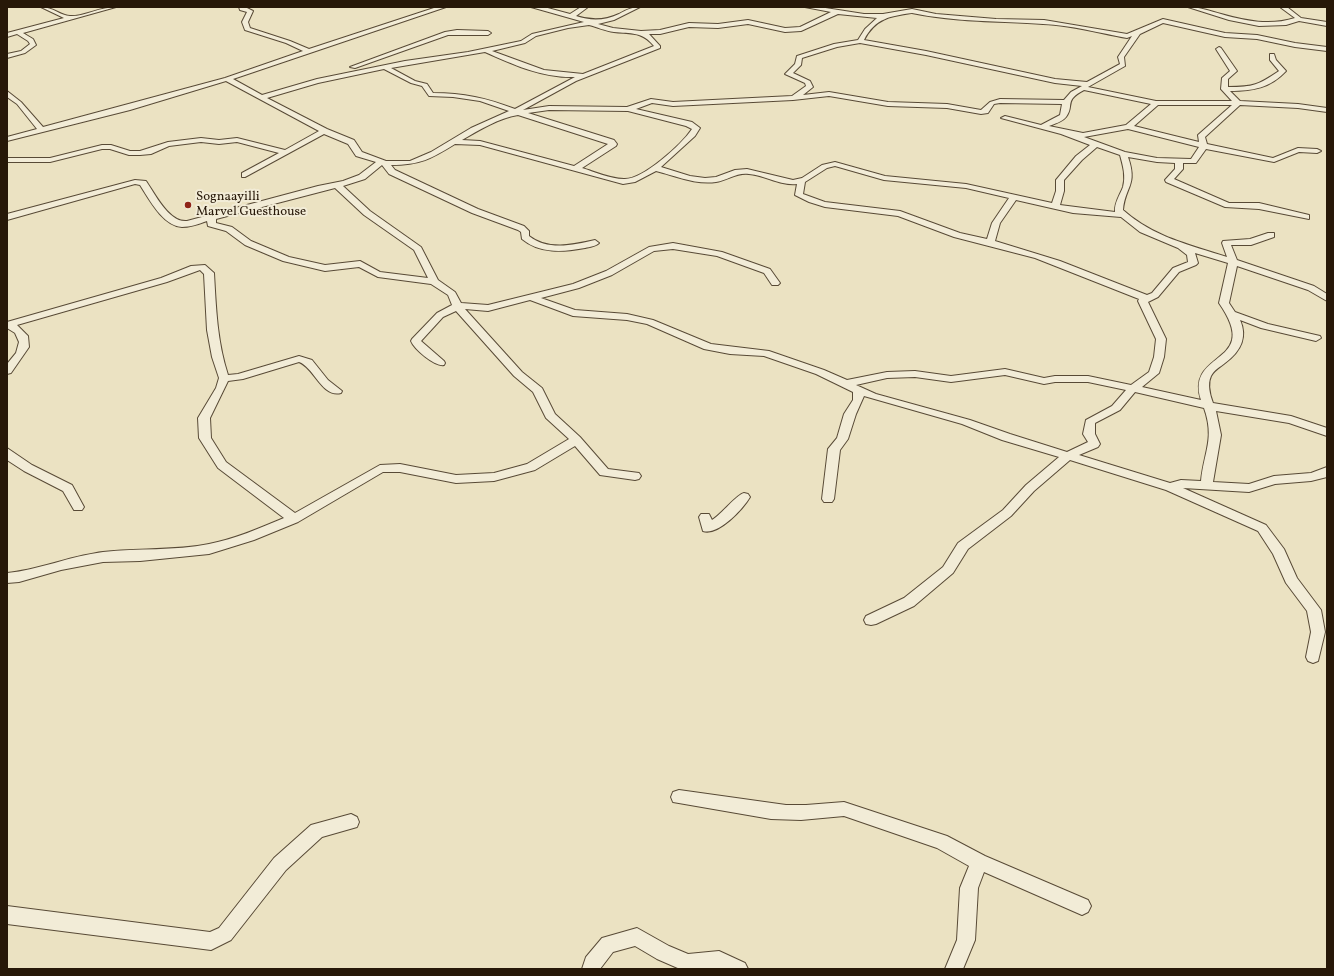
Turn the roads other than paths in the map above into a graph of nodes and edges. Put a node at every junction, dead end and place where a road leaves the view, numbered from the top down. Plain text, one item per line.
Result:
1 (44, 7) edge
2 (113, 7) edge
3 (242, 7) edge
4 (443, 7) edge
5 (534, 7) edge
6 (585, 7) edge
7 (637, 7) edge
8 (808, 7) edge
9 (903, 7) edge
10 (1191, 7) edge
11 (1283, 7) edge
12 (836, 12) junction
13 (571, 16) junction
14 (886, 16) junction
15 (1299, 19) junction
16 (70, 20) junction
17 (589, 23) junction
18 (1327, 24) edge
19 (18, 33) junction
20 (488, 33) dead end
21 (641, 33) junction
22 (1137, 34) junction
23 (7, 35) edge
24 (860, 41) junction
25 (1220, 49) dead end
26 (1327, 49) edge
27 (486, 50) junction
28 (310, 52) junction
29 (1272, 55) dead end
30 (7, 56) edge
31 (385, 67) junction
32 (591, 74) junction
33 (227, 79) junction
34 (317, 81) junction
35 (1085, 86) junction
36 (1224, 89) junction
37 (7, 93) edge
38 (262, 97) junction
39 (793, 98) junction
40 (1320, 101) dead end
41 (1066, 102) junction
42 (1156, 103) junction
43 (1238, 103) junction
44 (1277, 104) junction
45 (628, 109) junction
46 (1327, 110) edge
47 (515, 113) junction
48 (1005, 118) dead end
49 (1044, 126) dead end
50 (1128, 127) junction
51 (42, 131) junction
52 (324, 131) junction
53 (1063, 132) junction
54 (7, 139) edge
55 (453, 142) junction
56 (1097, 143) junction
57 (1204, 146) junction
58 (1317, 151) dead end
59 (284, 152) junction
60 (1123, 154) junction
61 (7, 160) edge
62 (1179, 161) junction
63 (382, 162) junction
64 (655, 168) junction
65 (574, 170) junction
66 (245, 175) dead end
67 (801, 181) junction
68 (337, 185) junction
69 (1014, 197) junction
70 (1054, 206) junction
71 (9, 215) edge
72 (1123, 215) junction
73 (1306, 217) dead end
74 (212, 219) junction
75 (1270, 235) dead end
76 (990, 243) junction
77 (595, 244) dead end
78 (1179, 244) junction
79 (1233, 262) junction
80 (434, 282) junction
81 (775, 283) dead end
82 (528, 297) junction
83 (1327, 298) edge
84 (1147, 299) junction
85 (457, 306) junction
86 (1232, 314) junction
87 (8, 325) edge
88 (1316, 338) dead end
89 (440, 363) dead end
90 (7, 371) edge
91 (224, 378) junction
92 (845, 384) junction
93 (1133, 388) junction
94 (859, 390) junction
95 (337, 391) dead end
96 (1207, 404) junction
97 (1327, 432) edge
98 (576, 440) junction
99 (7, 452) edge
100 (1068, 456) junction
101 (1327, 471) edge
102 (635, 476) dead end
103 (1208, 486) junction
104 (1170, 487) junction
105 (744, 497) dead end
106 (828, 499) dead end
107 (78, 507) dead end
108 (705, 517) dead end
109 (294, 518) junction
110 (7, 578) edge
111 (871, 620) dead end
112 (1322, 626) edge
113 (1313, 657) dead end
114 (679, 797) dead end
115 (351, 822) dead end
116 (979, 862) junction
117 (1082, 906) dead end
118 (7, 914) edge
119 (591, 969) edge
120 (739, 969) edge
121 (954, 969) edge

1 - 16 street
2 - 16 street
3 - 28 street
4 - 28 street
5 - 13 street
6 - 13 street
7 - 17 street
8 - 12 street
9 - 14 street
10 - 15 street
11 - 15 street
12 - 14 street
12 - 21 street
13 - 17 street
14 - 22 street
14 - 24 street
15 - 18 street
16 - 19 street
17 - 21 street
17 - 27 street
19 - 23 street
19 - 30 street
20 - 34 street
21 - 32 street
22 - 26 street
22 - 35 street
24 - 35 street
24 - 39 street
25 - 36 street
27 - 31 street
27 - 32 street
28 - 33 street
29 - 36 street
31 - 34 street
31 - 47 street
32 - 47 street
33 - 38 street
33 - 51 street
34 - 38 street
35 - 41 street
35 - 42 street
36 - 43 street
37 - 51 street
38 - 52 street
39 - 41 street
39 - 45 street
40 - 44 street
41 - 49 street
42 - 43 street
42 - 50 street
43 - 44 street
43 - 57 street
44 - 46 street
45 - 47 street
45 - 64 street
47 - 55 street
47 - 65 street
48 - 53 street
50 - 53 street
50 - 57 street
51 - 54 street
52 - 59 street
52 - 63 street
53 - 56 street
55 - 63 street
55 - 65 street
56 - 60 street
56 - 70 street
57 - 58 street
57 - 62 street
59 - 61 street
59 - 66 street
60 - 62 street
60 - 72 street
62 - 73 street
63 - 68 street
63 - 77 street
64 - 65 street
64 - 67 street
67 - 69 street
67 - 76 street
68 - 74 street
68 - 80 street
69 - 70 street
69 - 76 street
70 - 72 street
71 - 74 street
72 - 78 street
74 - 80 street
75 - 79 street
76 - 84 street
78 - 79 street
78 - 84 street
79 - 83 street
79 - 86 street
80 - 85 street
81 - 82 street
82 - 85 street
82 - 92 street
84 - 93 street
85 - 89 street
85 - 98 street
86 - 88 street
86 - 96 street
87 - 90 street
87 - 91 street
91 - 95 street
91 - 109 street
92 - 93 street
92 - 94 street
93 - 96 street
93 - 100 street
94 - 100 street
94 - 106 street
96 - 97 street
96 - 103 street
98 - 102 street
98 - 109 street
99 - 107 street
100 - 104 street
100 - 111 street
101 - 103 street
103 - 104 street
104 - 112 street
105 - 108 street
109 - 110 street
112 - 113 street
114 - 116 street
115 - 118 street
116 - 117 street
116 - 121 street
119 - 120 street

